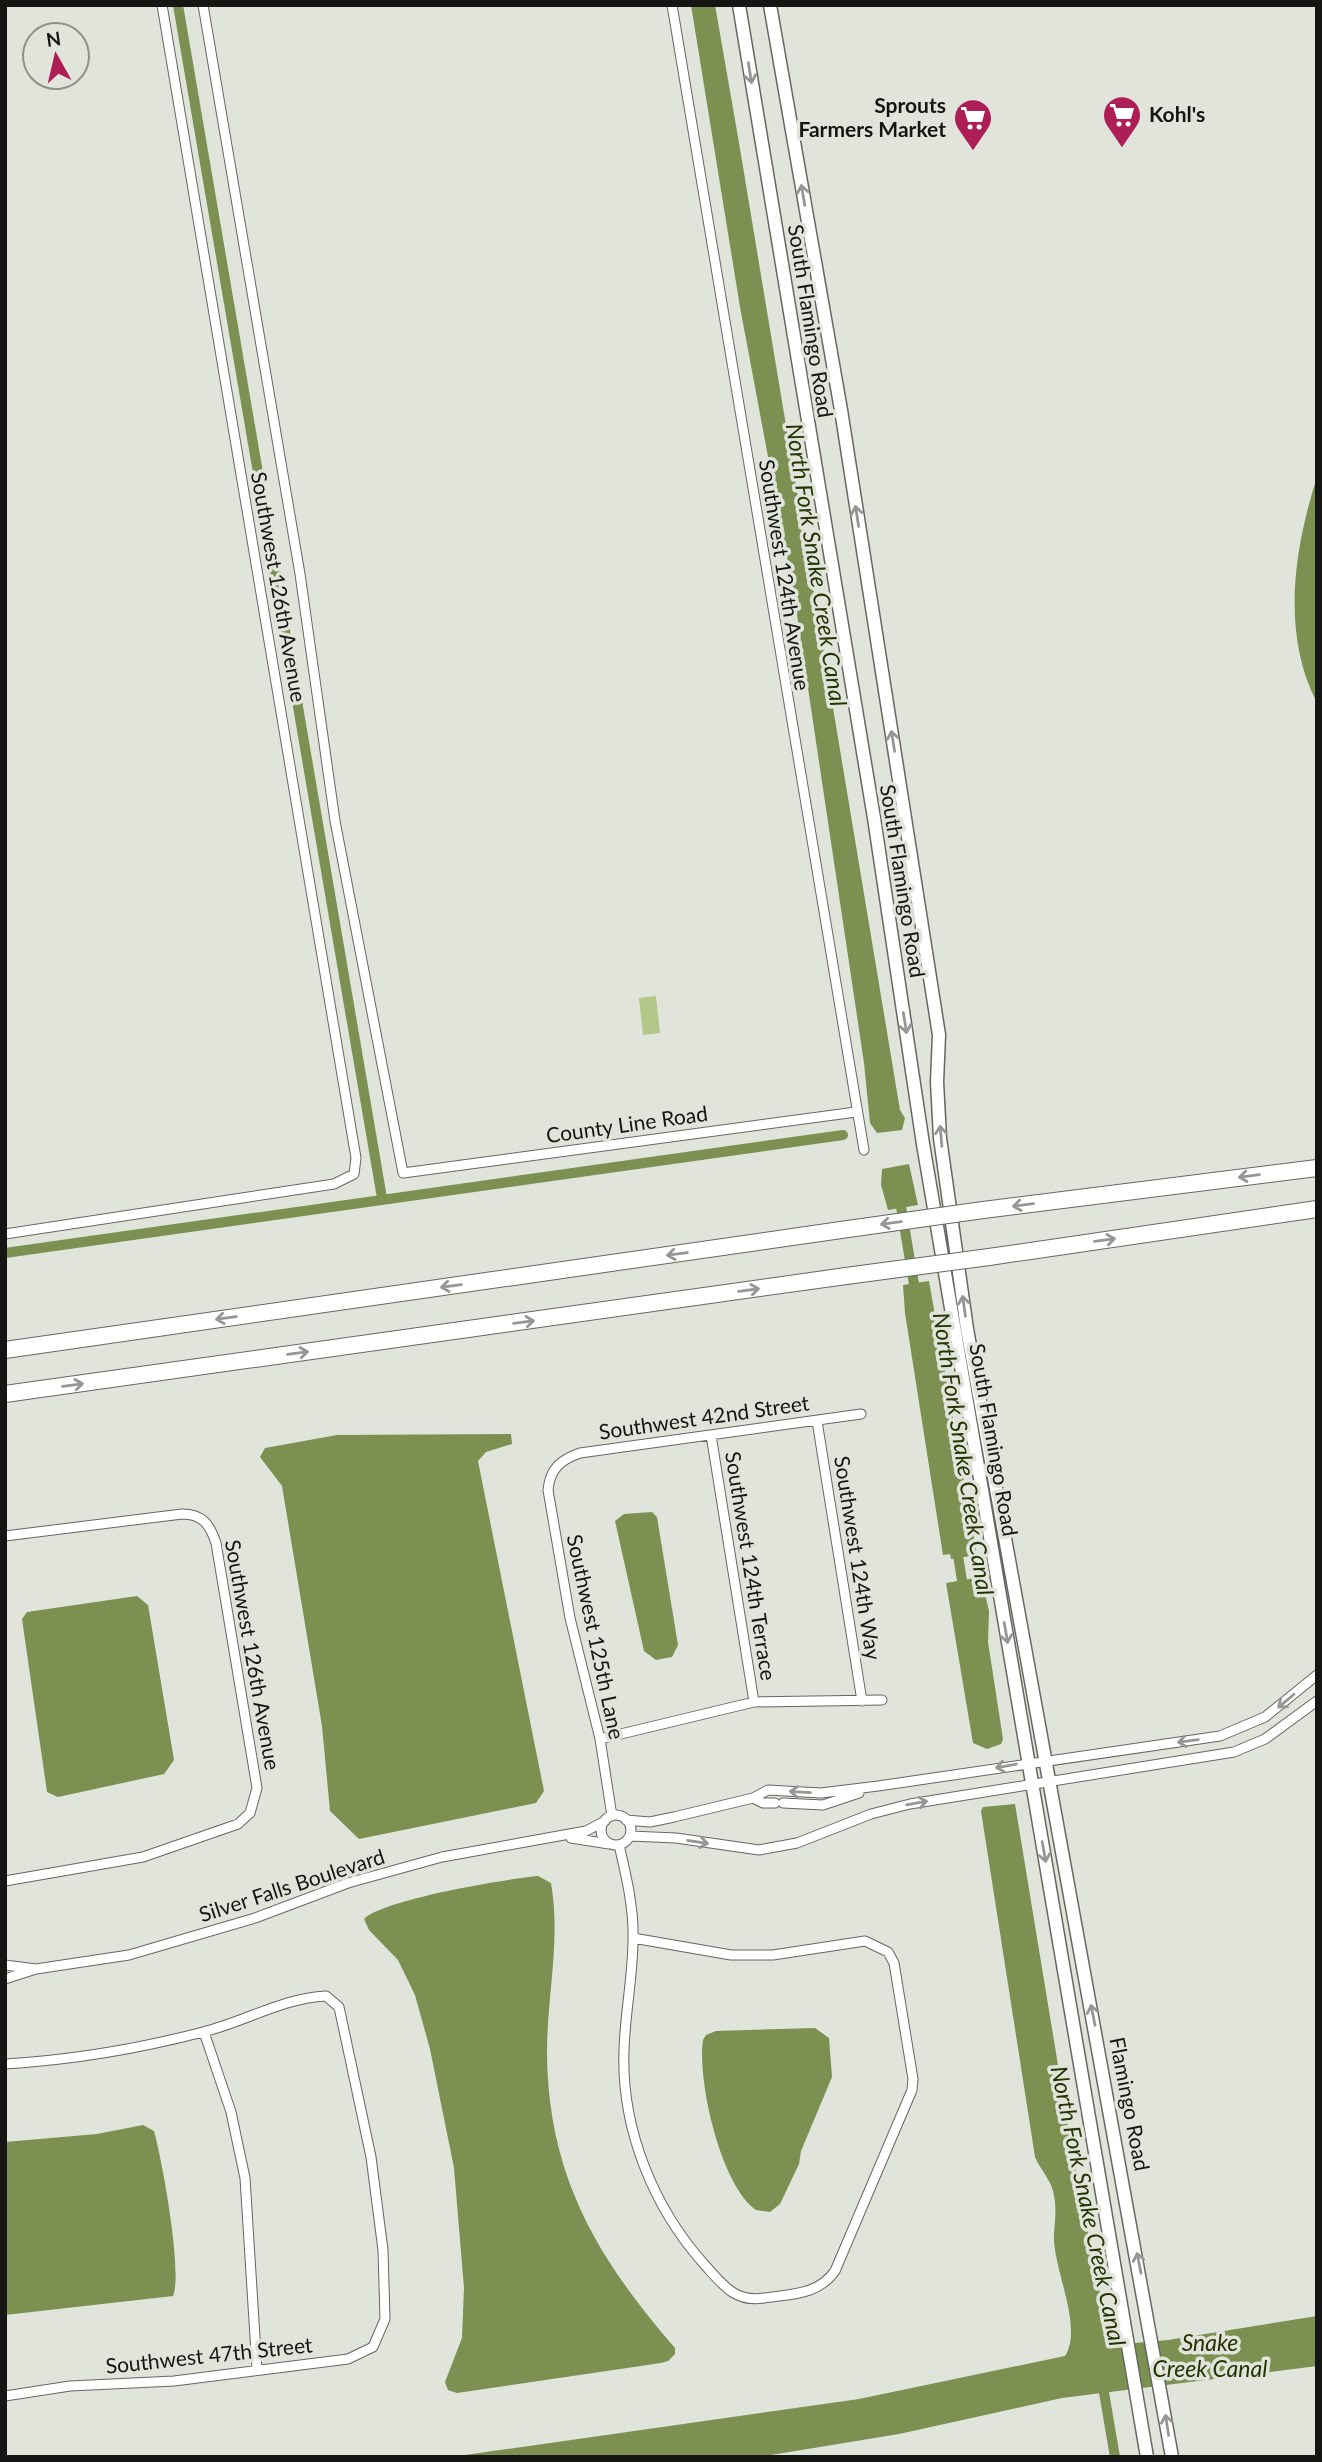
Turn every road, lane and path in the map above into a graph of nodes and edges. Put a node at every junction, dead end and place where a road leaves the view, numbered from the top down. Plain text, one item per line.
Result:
1 (162, 5) edge
2 (203, 5) edge
3 (672, 5) edge
4 (739, 5) edge
5 (770, 5) edge
6 (856, 1112) junction
7 (864, 1150) dead end
8 (1317, 1168) edge
9 (402, 1173) joint
10 (1317, 1209) edge
11 (5, 1234) edge
12 (5, 1350) edge
13 (5, 1394) edge
14 (861, 1414) dead end
15 (817, 1420) junction
16 (710, 1435) junction
17 (556, 1466) joint
18 (5, 1536) edge
19 (1317, 1675) edge
20 (882, 1700) dead end
21 (862, 1701) junction
22 (1317, 1701) edge
23 (754, 1702) junction
24 (600, 1739) junction
25 (1048, 1759) junction
26 (1028, 1762) junction
27 (1051, 1782) junction
28 (1032, 1785) junction
29 (878, 1787) junction
30 (753, 1798) junction
31 (609, 1818) junction
32 (626, 1820) junction
33 (630, 1836) junction
34 (559, 1837) junction
35 (615, 1844) junction
36 (5, 1881) edge
37 (633, 1938) junction
38 (5, 1965) edge
39 (36, 1969) junction
40 (5, 1979) edge
41 (204, 2032) junction
42 (5, 2064) edge
43 (257, 2369) junction
44 (5, 2396) edge
45 (1147, 2457) edge
46 (1172, 2457) edge

1 - 11 street, Southwest 126th Avenue
2 - 9 street, Southwest 126th Avenue
3 - 6 street, Southwest 124th Avenue
4 -> 26 main road, South Flamingo Road
25 -> 5 main road, South Flamingo Road
6 - 7 street, Southwest 124th Avenue
6 - 9 street, County Line Road
8 -> 12 highway, bridge
13 -> 10 highway, bridge
14 - 15 street, Southwest 42nd Street
15 - 16 street, Southwest 42nd Street
15 - 21 street, Southwest 124th Way
16 - 17 street, Southwest 42nd Street
16 - 23 street, Southwest 124th Terrace
17 - 24 street, Southwest 125th Lane
18 - 36 street, Southwest 126th Avenue
19 -> 25 street
20 - 21 street
21 - 23 street
22 - 27 street
23 - 24 street
24 - 31 street, Southwest 125th Lane
25 - 26 street
25 - 27 main road, Flamingo Road
26 - 28 main road, Flamingo Road
26 -> 29 street
27 - 28 street
46 -> 27 main road, Flamingo Road
33 -> 28 street
28 -> 45 main road, Flamingo Road
29 -> 30 street
29 - 30 street
30 - 32 street
31 - 32 street
31 - 34 street, Silver Falls Boulevard
31 - 35 street
32 - 33 street
33 - 35 street
34 - 35 street, Silver Falls Boulevard
34 - 39 street, Silver Falls Boulevard
35 - 37 street
37 - 37 street
38 - 39 street, Silver Falls Boulevard
38 - 40 street
39 - 40 street, Silver Falls Boulevard
41 - 42 street
41 - 43 street
41 - 43 street, Southwest 47th Street
43 - 44 street, Southwest 47th Street

